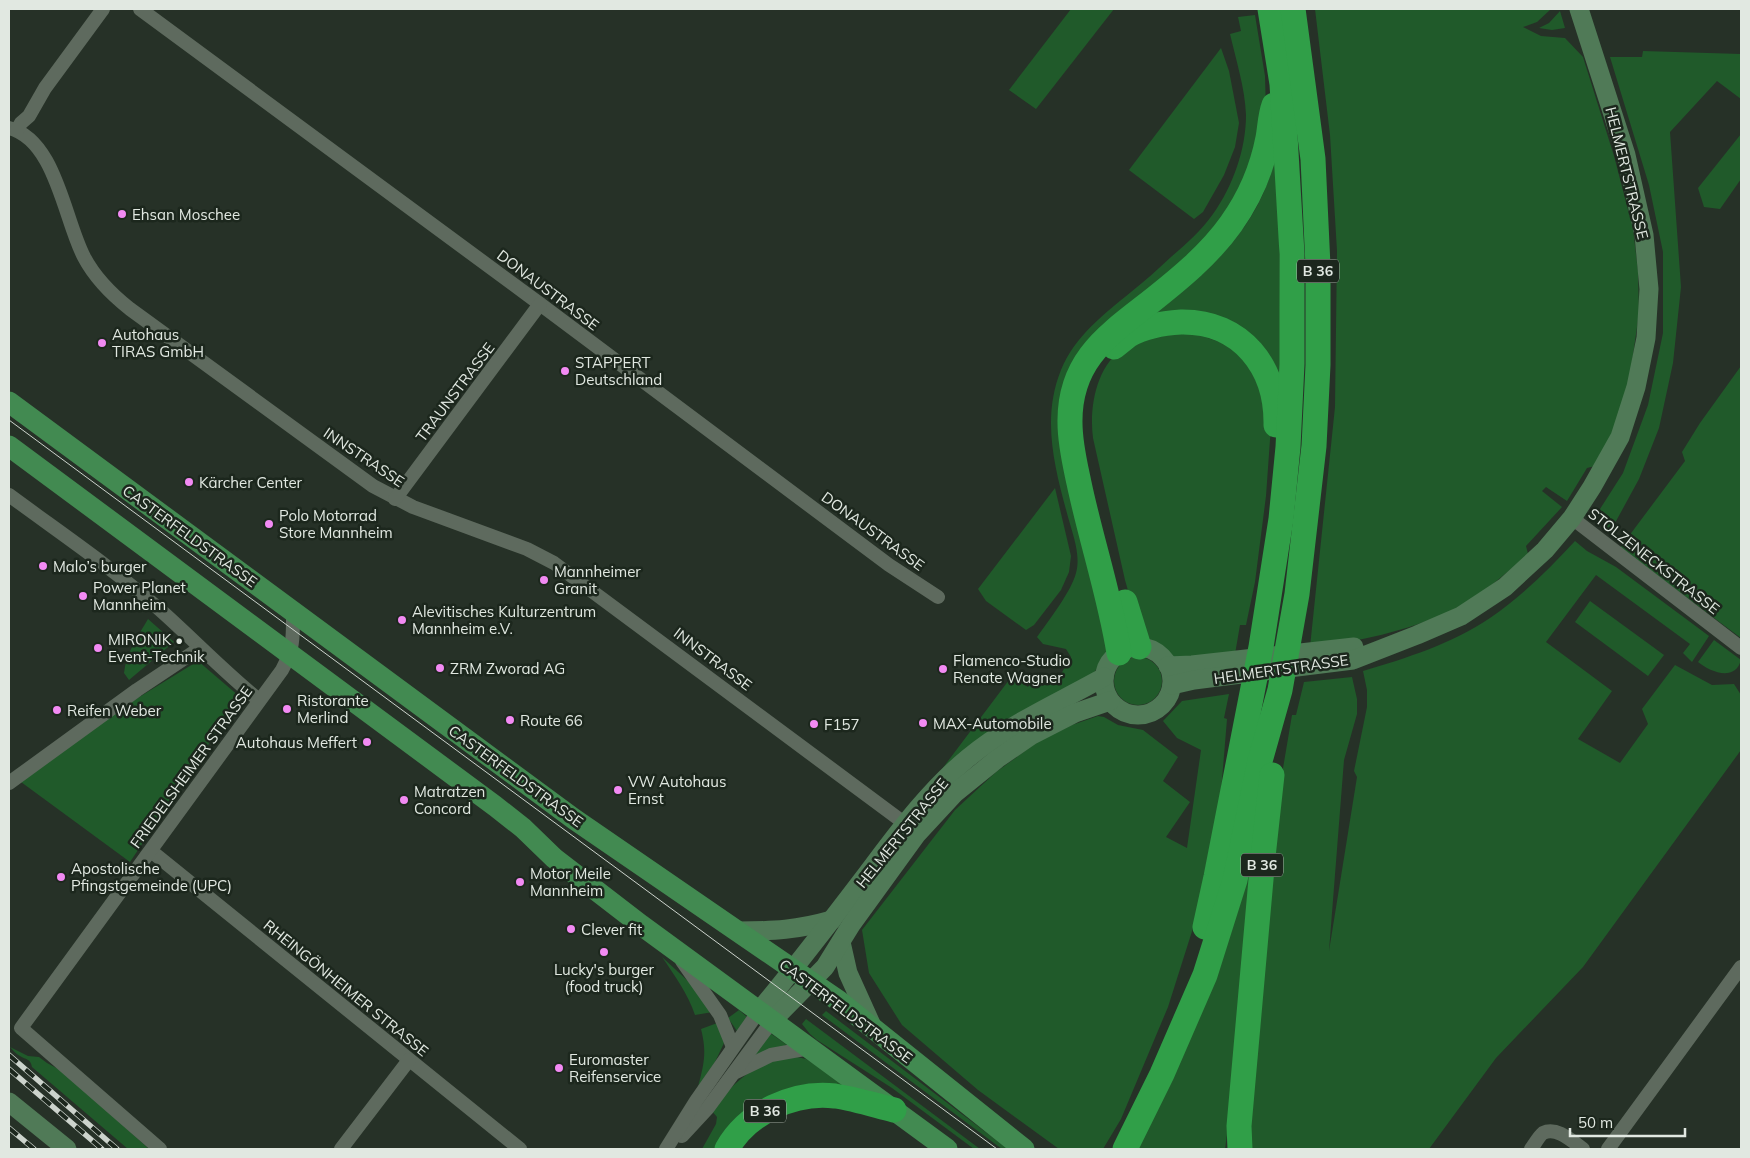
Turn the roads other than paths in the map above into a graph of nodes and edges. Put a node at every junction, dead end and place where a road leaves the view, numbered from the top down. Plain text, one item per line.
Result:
1 (103, 9) edge
2 (140, 9) edge
3 (1270, 9) edge
4 (1579, 9) edge
5 (1296, 13) edge
6 (1282, 84) junction
7 (13, 129) edge
8 (540, 304) junction
9 (9, 402) edge
10 (9, 446) edge
11 (1285, 482) junction
12 (9, 495) edge
13 (396, 499) junction
14 (1572, 518) junction
15 (938, 597) dead end
16 (293, 612) junction
17 (1417, 635) junction
18 (200, 648) junction
19 (1741, 648) edge
20 (1129, 650) junction
21 (290, 654) junction
22 (1168, 666) junction
23 (1104, 677) junction
24 (1172, 685) junction
25 (1280, 690) junction
26 (259, 700) junction
27 (1110, 701) junction
28 (9, 783) edge
29 (911, 829) junction
30 (151, 851) junction
31 (832, 920) junction
32 (738, 931) junction
33 (841, 942) junction
34 (676, 952) junction
35 (1741, 967) edge
36 (802, 976) junction
37 (766, 1016) junction
38 (872, 1026) junction
39 (1176, 1039) junction
40 (733, 1046) junction
41 (810, 1048) junction
42 (409, 1060) junction
43 (733, 1074) junction
44 (9, 1102) edge
45 (894, 1110) junction
46 (1239, 1137) edge
47 (67, 1149) edge
48 (160, 1149) edge
49 (341, 1149) edge
50 (520, 1149) edge
51 (668, 1149) edge
52 (727, 1149) edge
53 (947, 1149) edge
54 (1024, 1149) edge
55 (1125, 1149) edge
56 (1232, 1149) edge
57 (1531, 1149) edge
58 (1583, 1149) edge
59 (1608, 1149) edge

1 - 7 street, INNSTRASSE
2 - 8 street, DONAUSTRASSE
3 - 6 highway, B 36
4 - 14 street, HELMERTSTRASSE
5 - 25 highway, B 36
6 - 11 highway, B 36
6 - 20 highway
7 - 13 street, INNSTRASSE
8 - 13 street, TRAUNSTRASSE
8 - 15 street, DONAUSTRASSE
9 - 16 main road, CASTERFELDSTRASSE
10 - 21 main road
11 - 20 highway
11 - 39 highway, B 36
12 - 18 street
13 - 29 street, INNSTRASSE
14 - 17 street, HELMERTSTRASSE
14 - 19 street, STOLZENECKSTRASSE
16 - 21 street, FRIEDELSHEIMER STRASSE
16 - 32 main road, CASTERFELDSTRASSE
17 - 22 street, HELMERTSTRASSE
17 - 24 street, HELMERTSTRASSE
18 - 26 street
18 - 28 street
20 - 22 street
20 - 23 street
21 - 26 street, FRIEDELSHEIMER STRASSE
21 - 34 main road
22 - 24 street
23 - 27 street
23 - 29 street, HELMERTSTRASSE
24 - 27 street
25 - 39 highway, B 36
25 - 46 highway, B 36
26 - 30 street, FRIEDELSHEIMER STRASSE
27 - 29 street, HELMERTSTRASSE
29 - 31 street, HELMERTSTRASSE
29 - 33 street, HELMERTSTRASSE
30 - 42 street, RHEINGÖNHEIMER STRASSE
30 - 48 street, FRIEDELSHEIMER STRASSE
31 - 32 street
31 - 36 street, HELMERTSTRASSE
32 - 36 main road, CASTERFELDSTRASSE
33 - 36 street, HELMERTSTRASSE
33 - 38 street
34 - 37 main road
34 - 40 street
35 - 59 street
36 - 37 street, HELMERTSTRASSE
36 - 38 main road, CASTERFELDSTRASSE
37 - 40 street
37 - 41 main road
37 - 43 street
38 - 54 main road, CASTERFELDSTRASSE
39 - 55 highway, B 36
40 - 51 street
41 - 43 street
41 - 45 main road
42 - 49 street
42 - 50 street, RHEINGÖNHEIMER STRASSE
43 - 51 street
44 - 47 street
45 - 52 highway, B 36
45 - 53 main road, B 36
46 - 56 highway, B 36
57 - 58 street

